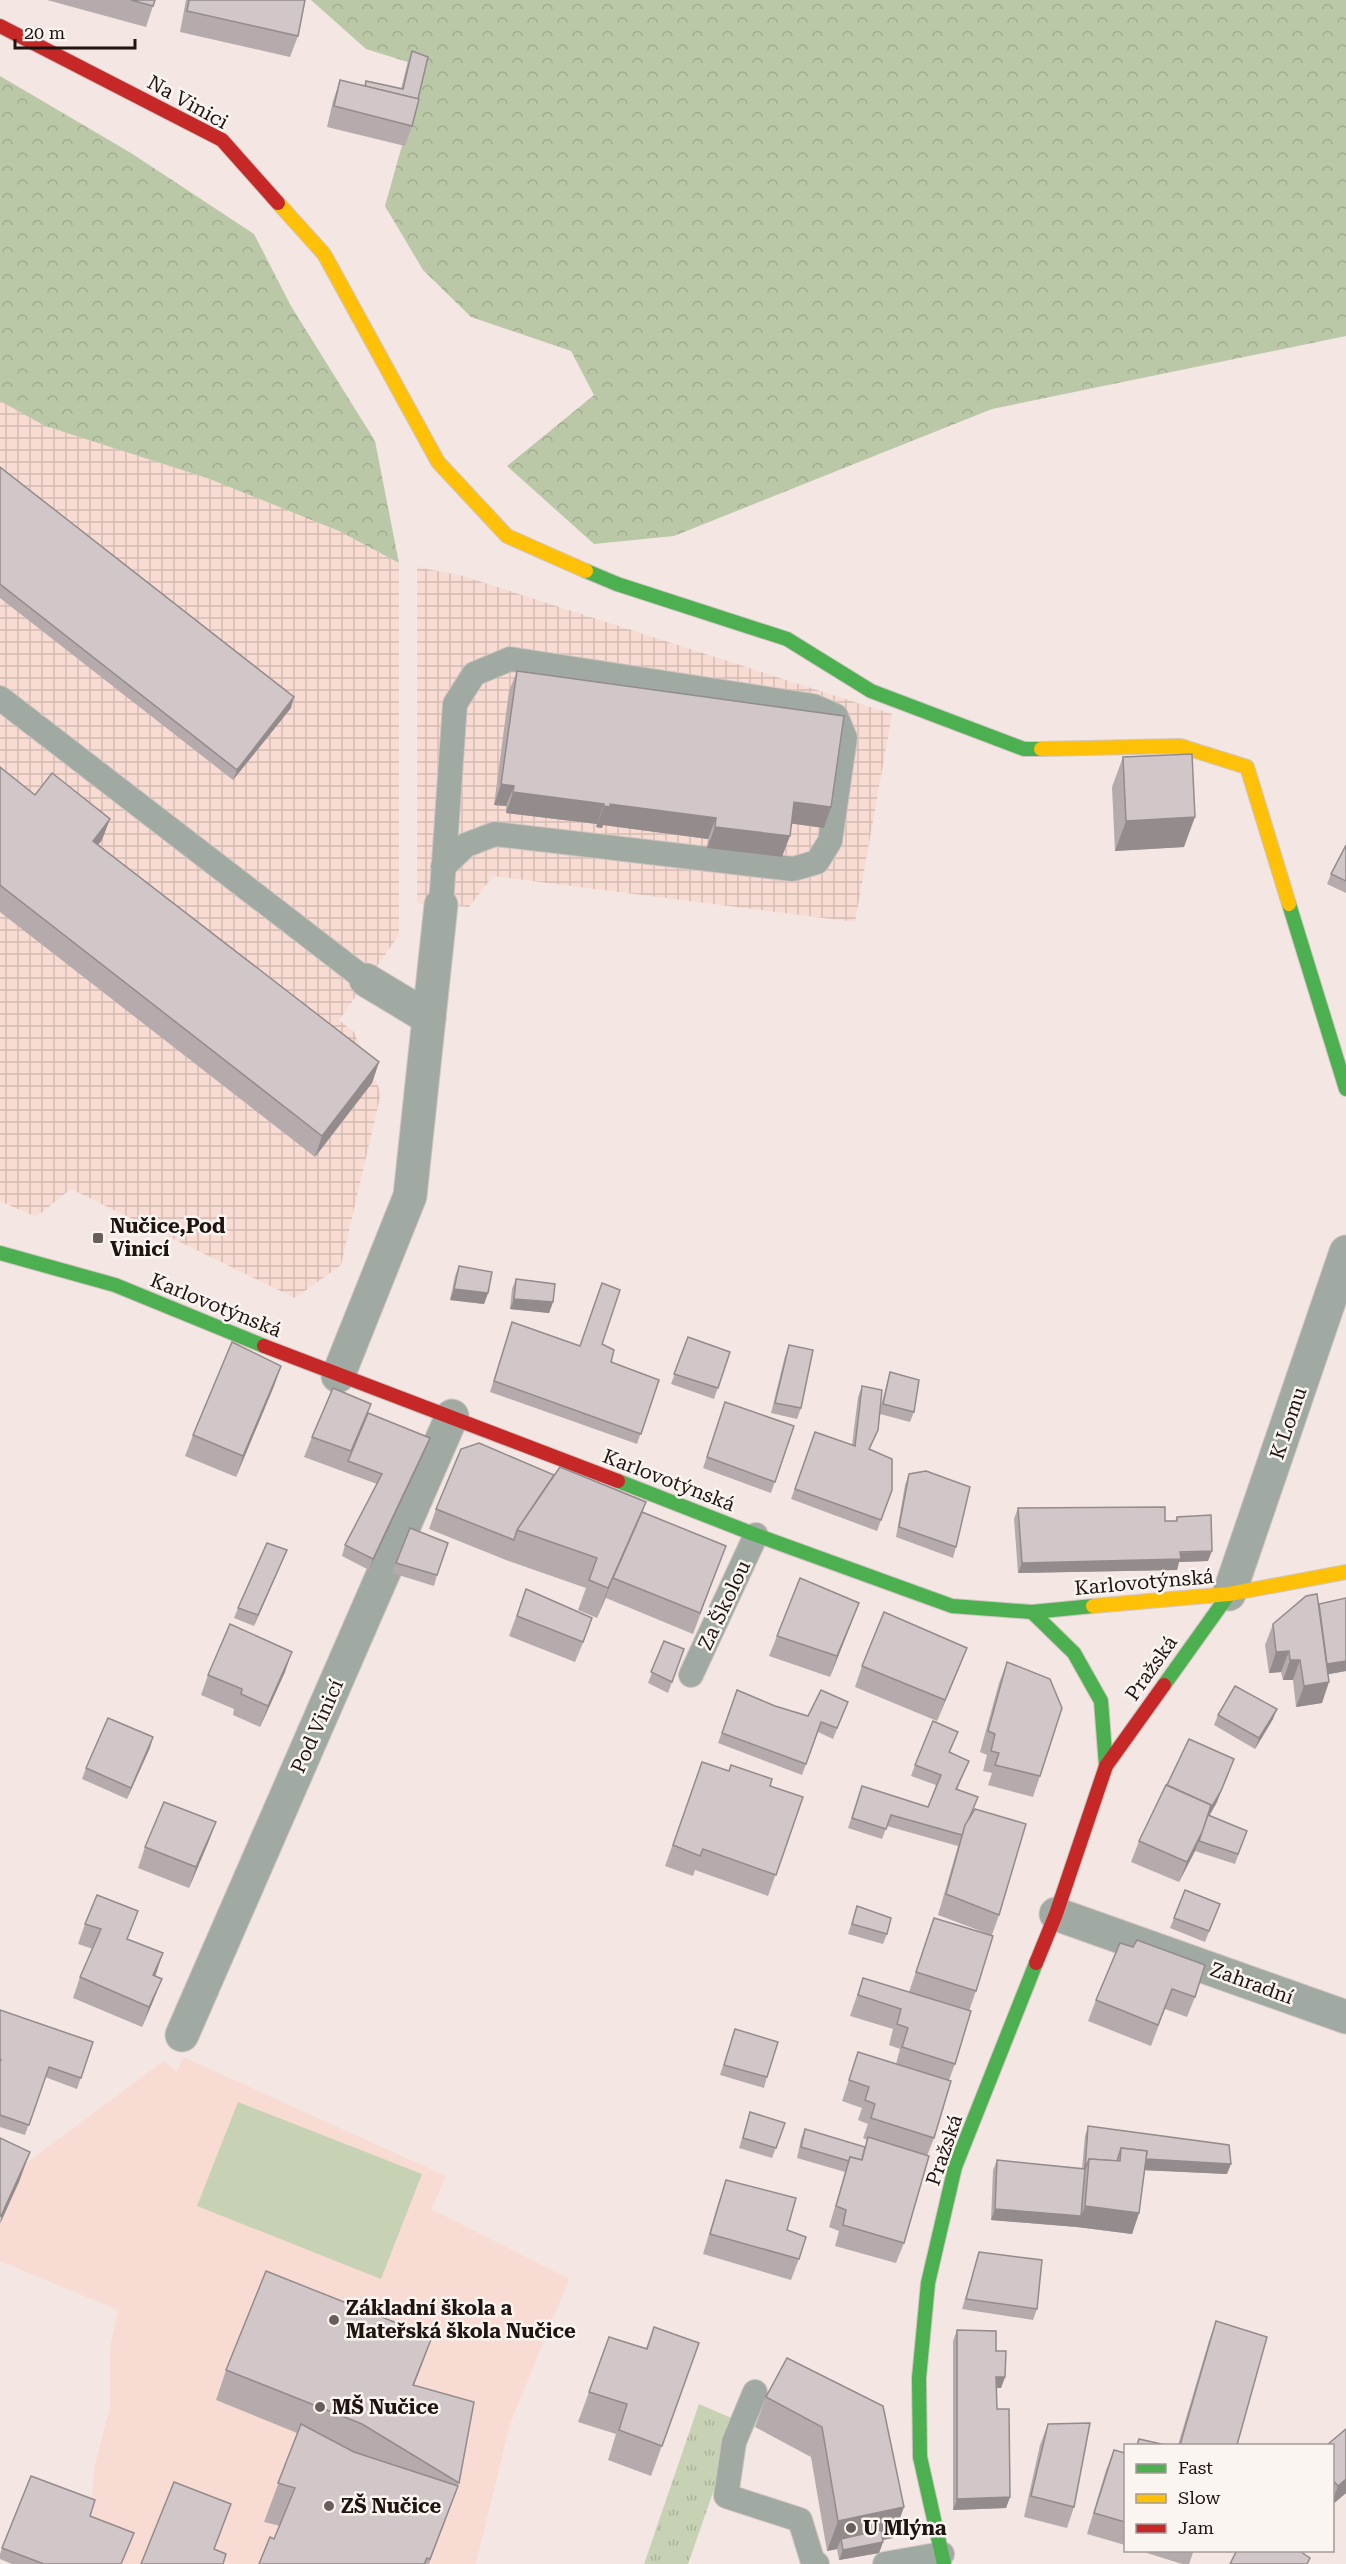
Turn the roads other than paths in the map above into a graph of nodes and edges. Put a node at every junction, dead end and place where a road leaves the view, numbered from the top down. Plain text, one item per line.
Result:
1 (0, 26) edge
2 (0, 698) edge
3 (443, 867) junction
4 (441, 905) joint
5 (366, 981) joint
6 (429, 1018) junction
7 (1346, 1089) edge
8 (1346, 1252) edge
9 (0, 1253) edge
10 (338, 1376) junction
11 (452, 1416) junction
12 (756, 1534) junction
13 (1346, 1572) edge
14 (1228, 1594) junction
15 (1032, 1612) junction
16 (691, 1675) dead end
17 (1106, 1766) junction
18 (1056, 1914) junction
19 (1346, 2017) edge
20 (182, 2035) dead end
21 (755, 2392) dead end
22 (943, 2559) edge
23 (811, 2562) edge
24 (885, 2564) edge

1 - 7 street, Na Vinici
2 - 5 lane
3 - 3 lane
3 - 4 lane
4 - 6 street
5 - 6 street
6 - 10 street
8 - 14 street, K Lomu
9 - 10 street, Karlovotýnská
10 - 11 street, Karlovotýnská
11 - 12 street, Karlovotýnská
11 - 20 street, Pod Vinicí
12 - 15 street, Karlovotýnská
12 - 16 lane, Za Školou
13 - 14 street, Karlovotýnská
14 - 15 street, Karlovotýnská
14 - 17 street, Pražská
15 - 17 street, Pražská
17 - 18 street, Pražská
18 - 19 street, Zahradní
18 - 22 street, Pražská
21 - 23 lane
22 - 24 lane

